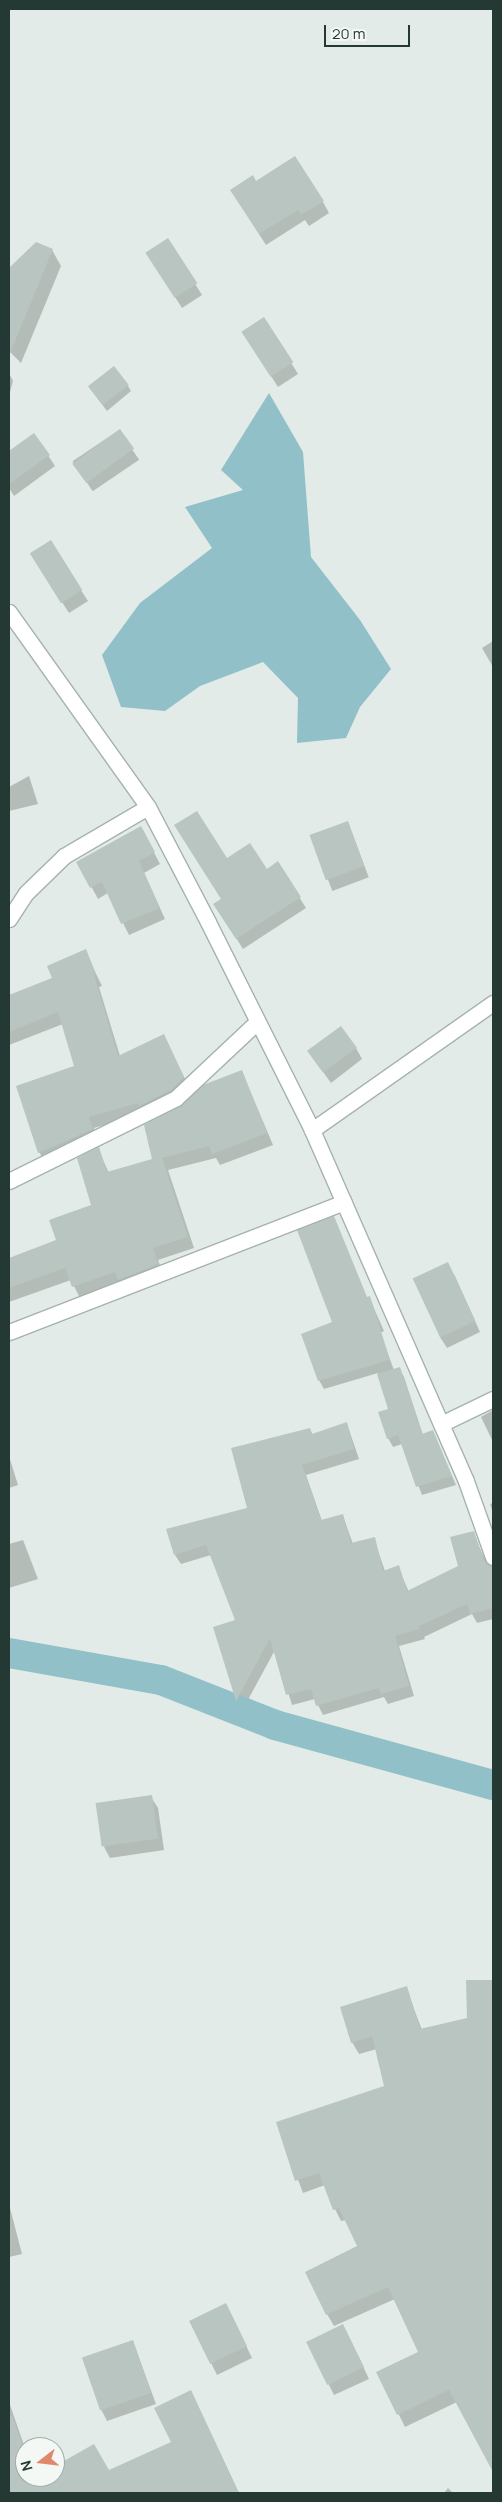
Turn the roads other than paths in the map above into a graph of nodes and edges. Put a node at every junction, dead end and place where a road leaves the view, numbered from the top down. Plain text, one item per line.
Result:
1 (9, 612) edge
2 (148, 807) junction
3 (9, 919) edge
4 (493, 1003) edge
5 (257, 1022) junction
6 (312, 1130) junction
7 (9, 1181) edge
8 (344, 1202) junction
9 (9, 1332) edge
10 (493, 1399) edge
11 (441, 1424) junction
12 (493, 1557) edge

1 - 2 street
2 - 3 street
2 - 5 street
4 - 6 street
5 - 6 street
5 - 7 street
6 - 8 street
8 - 9 street
8 - 11 street
10 - 11 street
11 - 12 street

